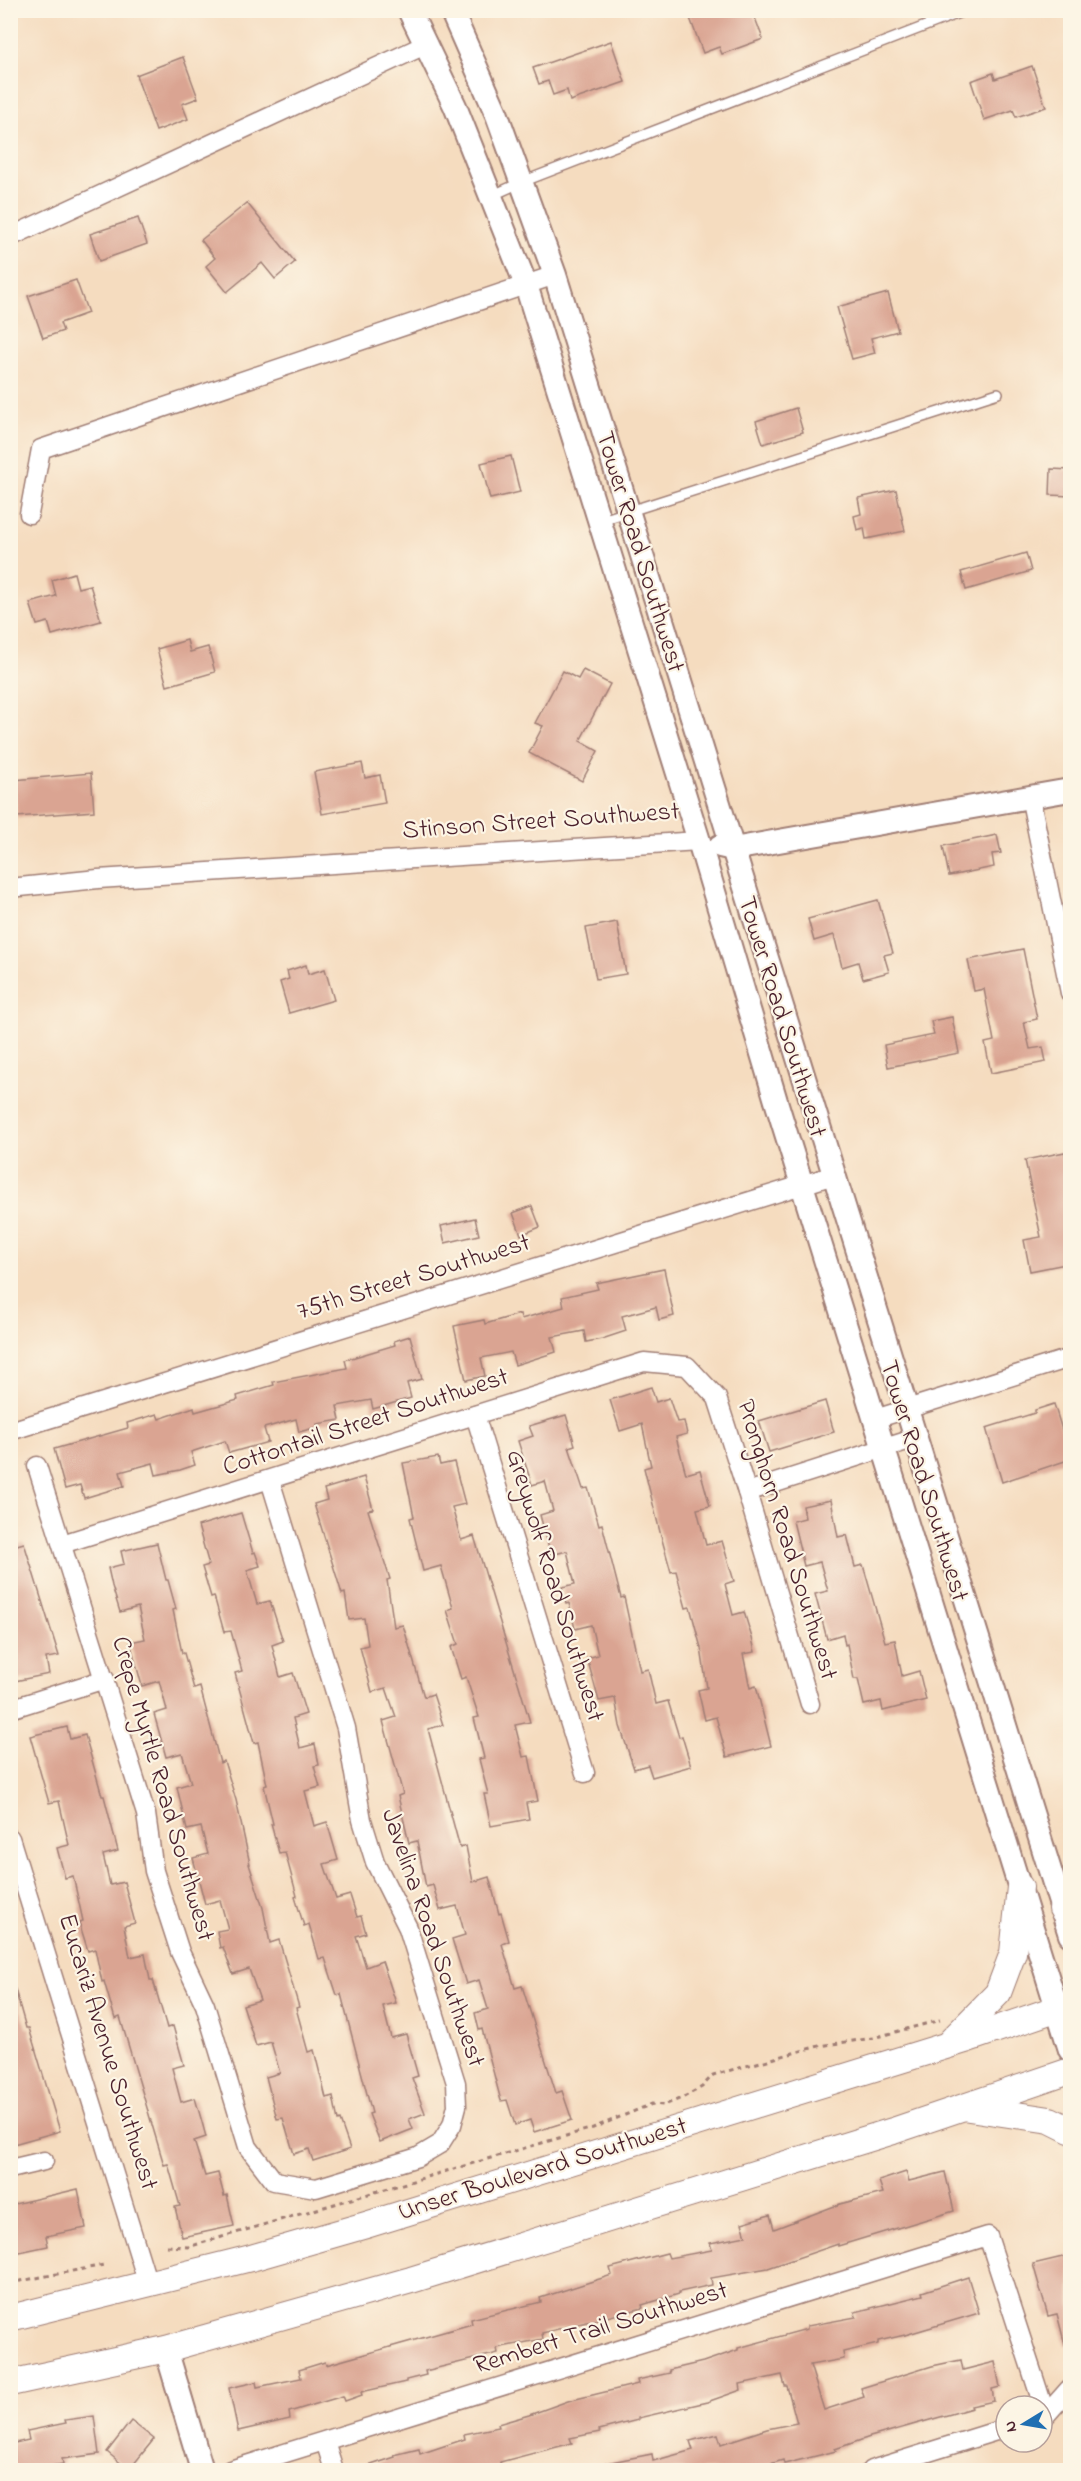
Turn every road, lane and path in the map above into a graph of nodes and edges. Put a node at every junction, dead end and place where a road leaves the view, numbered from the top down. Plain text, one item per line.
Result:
1 (409, 10) edge
2 (451, 10) edge
3 (967, 10) edge
4 (427, 44) junction
5 (522, 182) junction
6 (491, 196) junction
7 (10, 237) edge
8 (555, 275) junction
9 (526, 285) junction
10 (998, 393) dead end
11 (628, 511) junction
12 (29, 514) dead end
13 (599, 520) junction
14 (1071, 790) edge
15 (1030, 796) junction
16 (699, 841) junction
17 (733, 849) junction
18 (10, 888) edge
19 (1071, 993) edge
20 (834, 1175) junction
21 (802, 1185) junction
22 (1071, 1359) edge
23 (687, 1366) joint
24 (908, 1409) junction
25 (475, 1415) junction
26 (875, 1419) junction
27 (10, 1431) edge
28 (916, 1438) junction
29 (883, 1447) junction
30 (37, 1466) dead end
31 (270, 1480) junction
32 (747, 1492) junction
33 (62, 1544) junction
34 (105, 1679) junction
35 (810, 1704) dead end
36 (10, 1709) edge
37 (585, 1773) dead end
38 (10, 1838) edge
39 (1020, 1887) junction
40 (1066, 1914) edge
41 (1071, 1935) edge
42 (1064, 2005) edge
43 (950, 2017) dead end
44 (946, 2045) junction
45 (1071, 2050) edge
46 (1071, 2072) edge
47 (963, 2108) junction
48 (1071, 2130) edge
49 (44, 2161) dead end
50 (10, 2169) edge
51 (315, 2188) joint
52 (167, 2246) dead end
53 (104, 2265) dead end
54 (10, 2283) edge
55 (148, 2284) junction
56 (10, 2318) edge
57 (166, 2349) junction
58 (10, 2383) edge
59 (1071, 2388) edge
60 (1037, 2394) edge
61 (1054, 2406) edge
62 (1071, 2408) edge
63 (1054, 2413) edge
64 (994, 2432) edge
65 (325, 2441) junction
66 (202, 2470) edge
67 (230, 2470) edge
68 (334, 2470) edge
69 (871, 2470) edge

1 - 4 street, Tower Road Southwest
2 - 5 street, Tower Road Southwest
3 - 5 lane
4 - 6 street, Tower Road Southwest
4 - 7 street
5 - 6 lane
5 - 8 street, Tower Road Southwest
6 - 9 street, Tower Road Southwest
8 - 9 street
8 - 11 street, Tower Road Southwest
9 - 12 street
9 - 13 street, Tower Road Southwest
10 - 11 lane
11 - 13 lane
11 - 17 street, Tower Road Southwest
13 - 16 street, Tower Road Southwest
14 - 15 street, Stinson Street Southwest
15 - 17 street, Stinson Street Southwest
15 - 19 street
16 - 17 street, Stinson Street Southwest
16 - 18 street, Stinson Street Southwest
16 - 21 street, Tower Road Southwest
17 - 20 street, Tower Road Southwest
20 - 21 street, 75th Street Southwest
20 - 24 street, Tower Road Southwest
21 - 26 street, Tower Road Southwest
21 - 27 street, 75th Street Southwest
22 - 24 street
23 - 25 street, Cottontail Street Southwest
23 - 32 street, Pronghorn Road Southwest
24 - 26 street
24 - 28 street, Tower Road Southwest
25 - 31 street, Cottontail Street Southwest
25 - 37 street, Greywolf Road Southwest
26 - 29 street, Tower Road Southwest
28 - 29 street
28 - 40 street, Tower Road Southwest
29 - 32 street
29 - 39 street, Tower Road Southwest
30 - 33 street, Crepe Myrtle Road Southwest
31 - 33 street, Cottontail Street Southwest
31 - 51 street, Javelina Road Southwest
32 - 35 street, Pronghorn Road Southwest
33 - 34 street, Crepe Myrtle Road Southwest
34 - 36 street
34 - 51 street, Crepe Myrtle Road Southwest
38 - 55 street, Eucariz Avenue Southwest
39 - 42 street, Tower Road Southwest
39 - 44 main road
40 - 41 street, Tower Road Southwest
42 - 44 main road, Unser Boulevard Southwest
42 - 45 street, Tower Road Southwest
43 - 52 path
44 - 55 main road, Unser Boulevard Southwest
46 - 47 main road
47 - 48 main road
47 - 57 main road
49 - 50 street
53 - 54 path
55 - 56 main road, Unser Boulevard Southwest
57 - 58 main road
57 - 66 street
59 - 61 street
60 - 65 street, Rembert Trail Southwest
62 - 63 street
64 - 69 street
65 - 67 street, Rembert Trail Southwest
65 - 68 street

